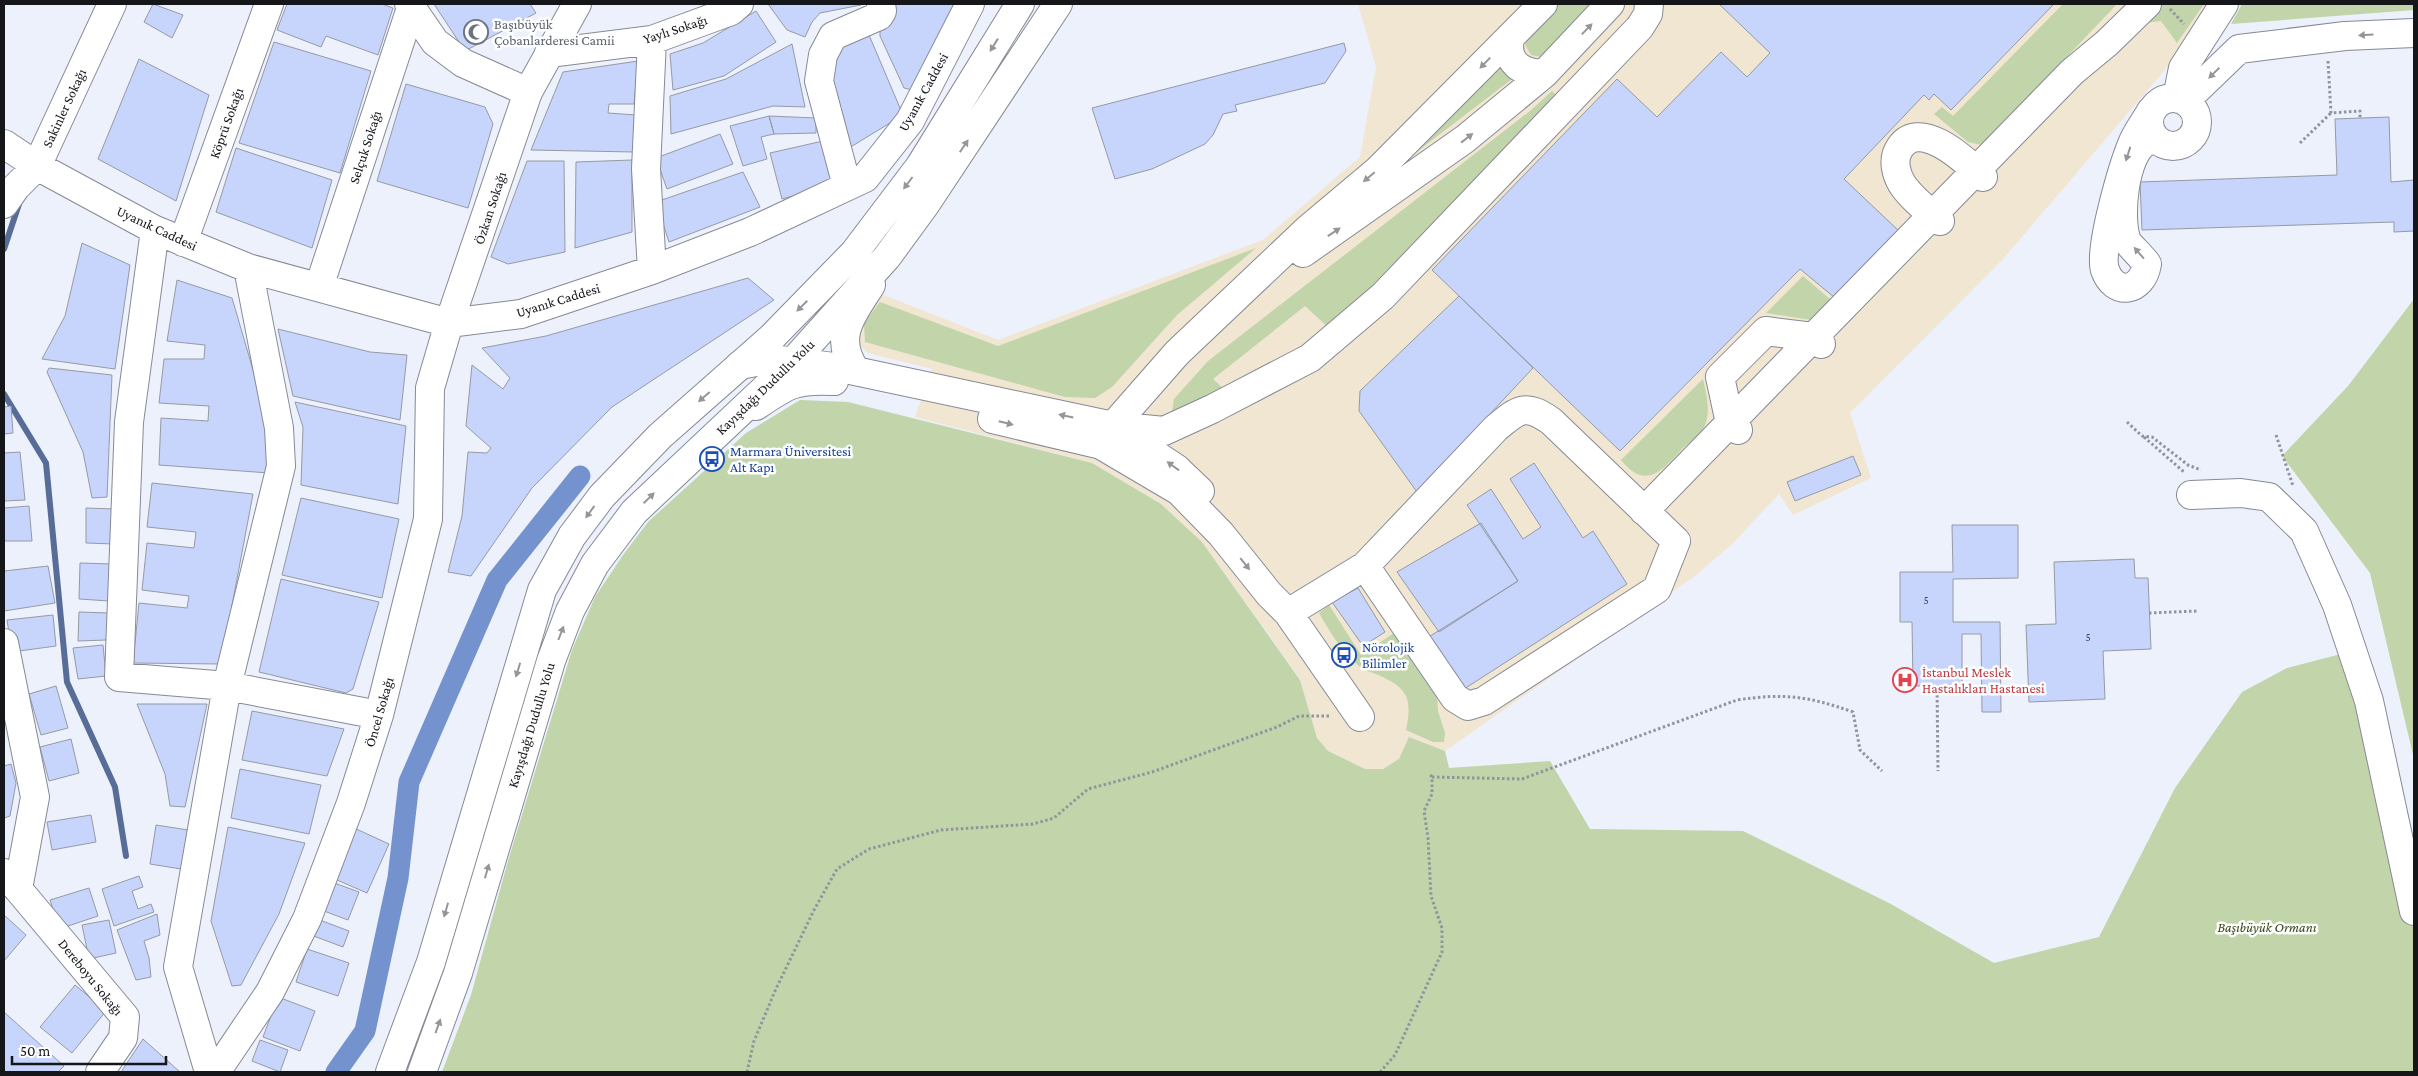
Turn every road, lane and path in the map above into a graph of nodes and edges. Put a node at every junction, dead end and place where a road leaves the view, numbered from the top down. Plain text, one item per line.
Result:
1 (112, 4) edge
2 (269, 4) edge
3 (577, 4) edge
4 (739, 4) edge
5 (881, 4) edge
6 (970, 4) edge
7 (1020, 4) edge
8 (1058, 4) edge
9 (1543, 4) edge
10 (1610, 4) edge
11 (1650, 4) edge
12 (2224, 4) edge
13 (2156, 5) edge
14 (410, 6) edge
15 (2414, 33) edge
16 (1510, 37) junction
17 (2327, 38) junction
18 (652, 40) junction
19 (2198, 43) junction
20 (549, 53) junction
21 (1544, 74) junction
22 (528, 92) junction
23 (2181, 100) junction
24 (2151, 111) junction
25 (2331, 113) junction
26 (2360, 118) dead end
27 (2157, 140) junction
28 (4, 144) edge
29 (2300, 144) dead end
30 (37, 166) junction
31 (1980, 174) junction
32 (847, 186) junction
33 (4, 204) edge
34 (1936, 218) junction
35 (155, 230) junction
36 (183, 242) junction
37 (887, 257) junction
38 (248, 268) junction
39 (652, 270) junction
40 (319, 287) junction
41 (1235, 298) junction
42 (449, 323) junction
43 (1817, 340) junction
44 (792, 362) junction
45 (740, 365) junction
46 (856, 371) junction
47 (1734, 426) junction
48 (716, 434) junction
49 (1107, 436) junction
50 (2142, 436) dead end
51 (2192, 485) joint
52 (1648, 515) junction
53 (1365, 566) junction
54 (2197, 611) dead end
55 (1288, 613) junction
56 (2149, 613) dead end
57 (4, 643) edge
58 (1937, 685) dead end
59 (227, 686) junction
60 (379, 715) junction
61 (1360, 716) joint
62 (1882, 771) dead end
63 (1938, 771) dead end
64 (1429, 773) dead end
65 (1432, 777) junction
66 (11, 881) edge
67 (2414, 911) edge
68 (100, 1072) edge
69 (209, 1072) edge
70 (216, 1072) edge
71 (390, 1072) edge
72 (422, 1072) edge
73 (747, 1072) edge
74 (1380, 1072) edge

1 - 30 street, Sakinler Sokağı
2 - 36 street, Köprü Sokağı
3 - 20 street, Özkan Sokağı
4 - 18 street, Yaylı Sokağı
5 - 32 street
6 - 32 street, Uyanık Caddesi
7 -> 45 street, Kayışdağı Dudullu Yolu
37 -> 8 street, Kayışdağı Dudullu Yolu
9 - 16 street
21 -> 10 street
11 - 49 street
12 - 19 street
13 - 19 path
13 - 31 street
14 - 22 street
14 - 40 street, Selçuk Sokağı
15 -> 17 street
16 - 21 street
16 -> 41 street
17 -> 23 street
17 - 25 path
18 - 20 street, Yaylı Sokağı
18 - 39 street
19 - 23 street
20 - 22 street, Özkan Sokağı
41 -> 21 street
22 - 42 street, Özkan Sokağı
23 - 24 street
23 - 27 street
24 - 27 street
24 -> 27 street
25 - 26 path
25 - 29 path
28 - 30 street, Uyanık Caddesi
30 - 33 street, Sakinler Sokağı
30 - 35 street, Uyanık Caddesi
31 - 34 street
31 - 34 street
32 - 39 street, Uyanık Caddesi
34 - 43 street
35 - 36 street, Uyanık Caddesi
35 - 59 street
36 - 38 street, Uyanık Caddesi
37 - 44 street, Kayışdağı Dudullu Yolu
37 - 46 street
38 - 40 street, Uyanık Caddesi
38 - 59 street
39 - 42 street, Uyanık Caddesi
40 - 42 street, Uyanık Caddesi
41 - 49 street
42 - 60 street, Öncel Sokağı
43 - 47 street
43 - 47 street
44 - 45 street
44 - 46 street
44 - 48 street, Kayışdağı Dudullu Yolu
45 -> 71 street, Kayışdağı Dudullu Yolu
49 -> 46 street
47 - 52 street
48 -> 49 street
72 -> 48 street, Kayışdağı Dudullu Yolu
49 - 55 street
50 - 51 path
51 - 67 street
52 - 53 street
52 - 53 street
53 - 55 street
54 - 56 path
55 - 61 street
57 - 66 street
58 - 63 path
59 - 60 street
59 - 69 street
60 - 70 street, Öncel Sokağı
61 - 73 path
62 - 65 path
64 - 65 path
65 - 74 path
66 - 68 street, Dereboyu Sokağı

